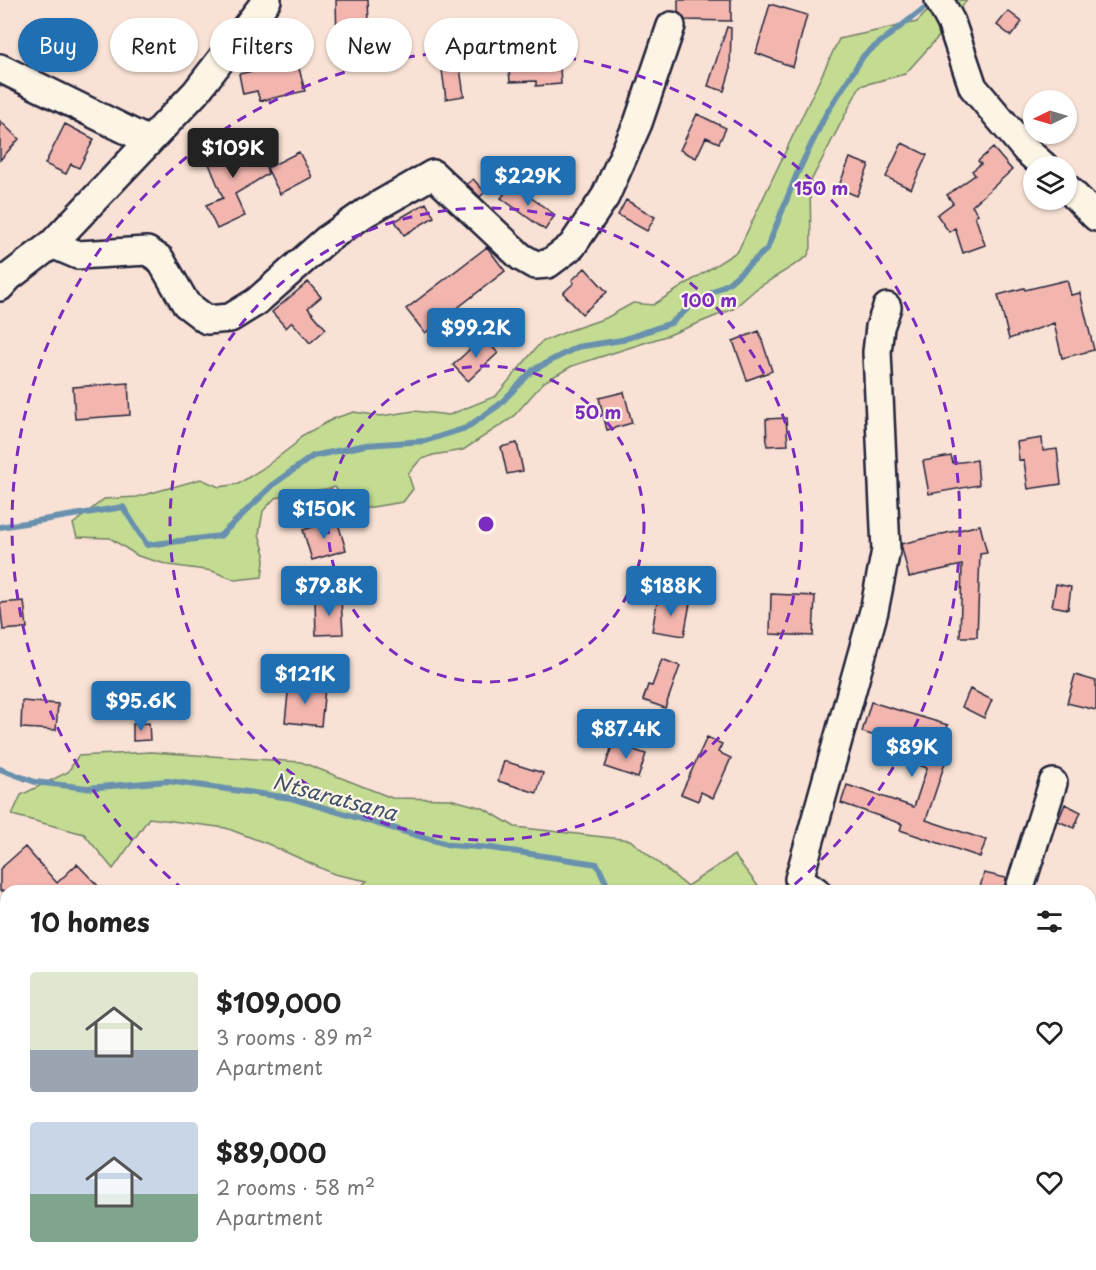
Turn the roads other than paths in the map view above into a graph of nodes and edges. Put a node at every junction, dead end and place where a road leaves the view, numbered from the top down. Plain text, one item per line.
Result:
1 (267, 0) edge
2 (939, 0) edge
3 (671, 26) dead end
4 (0, 68) edge
5 (149, 141) junction
6 (1033, 156) edge
7 (1077, 198) edge
8 (1096, 217) edge
9 (52, 244) junction
10 (0, 287) edge
11 (887, 307) dead end
12 (1053, 783) dead end
13 (808, 885) edge
14 (1021, 885) edge

1 - 5 street
2 - 6 street
3 - 9 street
4 - 5 street
5 - 9 street
7 - 8 street
9 - 10 street
11 - 13 street
12 - 14 street

